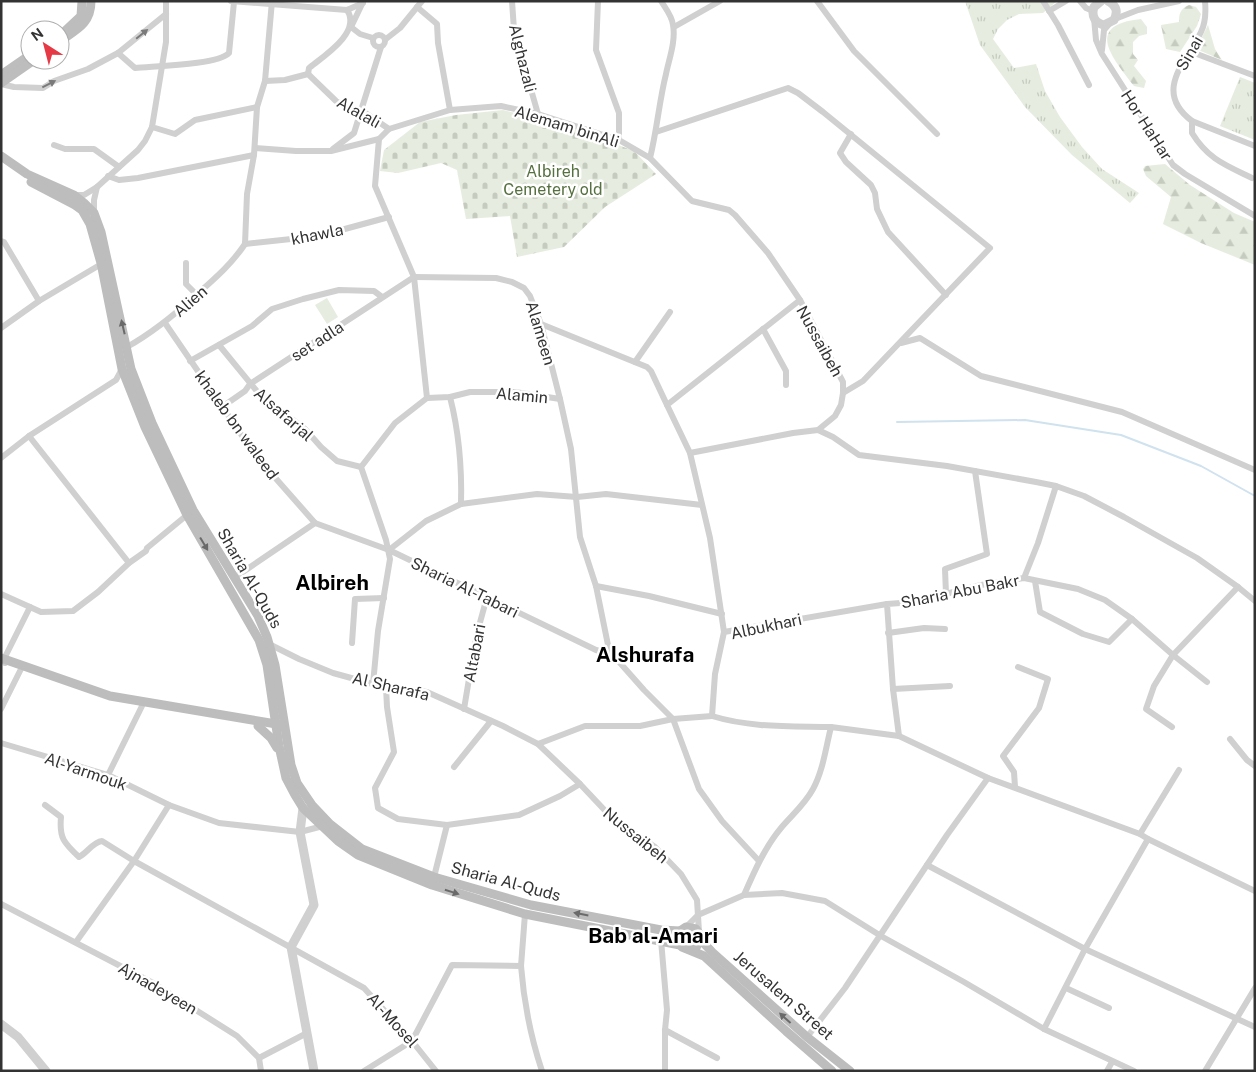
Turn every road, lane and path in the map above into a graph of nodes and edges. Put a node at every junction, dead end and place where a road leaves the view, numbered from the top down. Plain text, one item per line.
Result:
1 (82, 1) edge
2 (91, 1) edge
3 (166, 1) edge
4 (512, 1) edge
5 (598, 1) edge
6 (661, 1) edge
7 (720, 1) edge
8 (817, 1) edge
9 (1043, 1) edge
10 (1066, 1) edge
11 (1080, 1) edge
12 (1179, 1) edge
13 (1204, 1) edge
14 (232, 2) edge
15 (363, 2) edge
16 (272, 3) edge
17 (420, 4) edge
18 (1102, 5) edge
19 (348, 10) junction
20 (1138, 10) junction
21 (1050, 11) junction
22 (166, 14) junction
23 (1113, 21) junction
24 (351, 27) junction
25 (674, 27) junction
26 (70, 28) edge
27 (70, 35) edge
28 (374, 38) junction
29 (386, 39) junction
30 (381, 48) junction
31 (1189, 51) junction
32 (118, 53) junction
33 (1102, 54) junction
34 (20, 62) edge
35 (162, 66) junction
36 (20, 70) edge
37 (308, 74) junction
38 (1, 75) edge
39 (1255, 76) edge
40 (265, 80) junction
41 (1, 84) edge
42 (1089, 85) dead end
43 (257, 107) junction
44 (361, 110) junction
45 (450, 110) junction
46 (538, 114) junction
47 (1192, 121) junction
48 (152, 127) junction
49 (390, 129) junction
50 (656, 132) junction
51 (851, 134) junction
52 (937, 134) dead end
53 (379, 139) junction
54 (619, 140) junction
55 (54, 145) dead end
56 (1255, 146) edge
57 (254, 148) junction
58 (331, 151) junction
59 (254, 155) junction
60 (1, 156) edge
61 (650, 158) junction
62 (1, 163) edge
63 (119, 167) junction
64 (108, 176) junction
65 (1252, 178) dead end
66 (97, 187) junction
67 (74, 195) junction
68 (94, 213) junction
69 (1255, 216) edge
70 (389, 217) junction
71 (1, 241) edge
72 (245, 244) junction
73 (104, 263) junction
74 (186, 263) dead end
75 (414, 277) junction
76 (196, 295) junction
77 (946, 295) junction
78 (382, 297) junction
79 (39, 300) junction
80 (800, 300) junction
81 (670, 312) dead end
82 (165, 323) junction
83 (541, 324) junction
84 (1, 328) edge
85 (763, 329) junction
86 (900, 343) junction
87 (219, 345) junction
88 (123, 349) junction
89 (190, 361) junction
90 (635, 362) junction
91 (122, 369) junction
92 (116, 380) junction
93 (128, 383) junction
94 (250, 384) junction
95 (786, 385) dead end
96 (844, 393) junction
97 (450, 397) junction
98 (427, 398) junction
99 (560, 399) junction
100 (667, 406) junction
101 (222, 407) junction
102 (818, 430) junction
103 (29, 436) junction
104 (690, 453) junction
105 (1, 458) edge
106 (361, 467) junction
107 (1255, 470) edge
108 (975, 471) junction
109 (1056, 486) junction
110 (577, 497) junction
111 (461, 504) junction
112 (702, 505) junction
113 (190, 513) junction
114 (315, 523) junction
115 (389, 550) junction
116 (129, 563) junction
117 (234, 578) junction
118 (1024, 578) junction
119 (1035, 581) junction
120 (596, 586) junction
121 (1238, 587) junction
122 (1, 594) edge
123 (946, 594) junction
124 (487, 597) junction
125 (384, 598) junction
126 (1255, 601) edge
127 (887, 604) junction
128 (30, 607) junction
129 (722, 614) junction
130 (1132, 619) junction
131 (945, 629) dead end
132 (724, 632) junction
133 (888, 633) junction
134 (352, 643) dead end
135 (271, 645) junction
136 (613, 655) junction
137 (1173, 655) junction
138 (299, 659) junction
139 (3, 661) edge
140 (274, 663) junction
141 (21, 667) junction
142 (1018, 668) dead end
143 (1206, 682) dead end
144 (373, 684) junction
145 (386, 686) junction
146 (950, 686) dead end
147 (893, 689) junction
148 (142, 704) junction
149 (274, 707) junction
150 (1, 709) edge
151 (464, 709) junction
152 (712, 716) junction
153 (673, 719) junction
154 (491, 721) junction
155 (258, 724) junction
156 (281, 725) junction
157 (831, 726) junction
158 (1172, 727) dead end
159 (899, 736) junction
160 (1230, 739) dead end
161 (1, 743) edge
162 (538, 744) junction
163 (281, 755) junction
164 (1255, 766) edge
165 (454, 767) dead end
166 (1179, 770) dead end
167 (108, 775) junction
168 (988, 778) junction
169 (580, 784) junction
170 (1015, 787) junction
171 (45, 805) dead end
172 (169, 805) junction
173 (303, 808) junction
174 (447, 825) junction
175 (323, 826) junction
176 (300, 832) junction
177 (1140, 834) junction
178 (1148, 839) junction
179 (134, 861) junction
180 (759, 861) junction
181 (927, 865) junction
182 (433, 881) junction
183 (1255, 891) edge
184 (744, 895) junction
185 (1, 904) edge
186 (525, 914) junction
187 (698, 915) junction
188 (683, 929) junction
189 (699, 936) junction
190 (881, 936) junction
191 (661, 940) junction
192 (76, 942) junction
193 (680, 944) junction
194 (291, 947) junction
195 (690, 949) junction
196 (1085, 949) junction
197 (521, 966) junction
198 (1066, 988) junction
199 (1255, 988) edge
200 (1109, 1008) dead end
201 (1236, 1018) junction
202 (1, 1024) edge
203 (1255, 1027) edge
204 (1044, 1029) junction
205 (665, 1030) junction
206 (307, 1033) junction
207 (807, 1037) junction
208 (412, 1041) junction
209 (259, 1058) junction
210 (717, 1058) dead end
211 (1112, 1062) junction
212 (46, 1071) edge
213 (262, 1071) edge
214 (314, 1071) edge
215 (364, 1071) edge
216 (436, 1071) edge
217 (542, 1071) edge
218 (665, 1071) edge
219 (832, 1071) edge
220 (850, 1071) edge
221 (1106, 1071) edge
222 (1134, 1071) edge
223 (1205, 1071) edge

1 - 26 main road
2 - 27 main road
3 - 22 street
4 - 46 street, Alghazali
5 - 54 street
6 - 25 street
7 - 25 street
8 - 52 street
9 - 21 street
10 - 21 street
11 - 18 street
12 - 20 street
13 - 31 street, Sinai
14 - 16 street
14 - 35 street
15 - 19 street
15 - 24 street
16 - 19 street
16 - 40 street
17 - 29 street
17 - 45 street
18 - 20 street
18 - 23 street
18 - 23 street
18 - 33 street, Hor HaHar
19 - 24 street
20 - 23 street
21 - 42 street
32 -> 22 street
22 - 35 street
23 - 33 street
24 - 28 street
24 - 37 street
25 - 50 street
28 - 29 street
28 - 30 street
29 - 30 street
30 - 44 street
31 - 39 street
31 - 47 street, Sinai
32 - 35 street
41 -> 32 street
33 - 69 street, Hor HaHar
34 - 38 main road
35 - 48 street
36 - 41 main road
37 - 40 street
37 - 44 street, Alalali
40 - 43 street
43 - 48 street
43 - 57 street
44 - 49 street, Alalali
44 - 58 street
45 - 46 street, Alemam binAli
45 - 49 street, Alemam binAli
46 - 54 street, Alemam binAli
47 - 56 street, Sinai
47 - 65 street
48 - 63 street
49 - 53 street
50 - 51 street
50 - 61 street
51 - 77 street
51 - 77 street
53 - 58 street
53 - 70 street
54 - 61 street, Alemam binAli
55 - 63 street
57 - 58 street
57 - 59 street
59 - 64 street
59 - 72 street
60 - 67 main road, Sharia Al-Quds
61 - 80 street, Alemam binAli
62 - 73 main road, Sharia Al-Quds
63 - 64 street
64 - 66 street
66 - 67 street
66 - 68 street
67 - 68 main road, Sharia Al-Quds
68 - 73 main road, Sharia Al-Quds
70 - 72 street, khawla
70 - 75 street
71 - 79 street
72 - 76 street, Alien
73 - 79 street
73 - 88 main road, Sharia Al-Quds
74 - 76 street
75 - 78 street, set adla
75 - 83 street, Alameen
75 - 98 street
76 - 82 street, Alien
77 - 86 street
78 - 87 street
78 - 94 street, set adla
79 - 84 street
80 - 85 street, Nussaibeh
80 - 96 street, Nussaibeh
81 - 90 street
82 - 88 street, Alien
82 - 89 street, khaleb bn waleed
83 - 90 street
83 - 99 street, Alameen
85 - 95 street
85 - 100 street, Nussaibeh
86 - 96 street
86 - 107 street
87 - 89 street
87 - 94 street, Alsafarjal
88 - 91 main road, Sharia Al-Quds
88 - 113 main road, Sharia Al-Quds
89 - 101 street, khaleb bn waleed
90 - 100 street
91 - 92 street
91 - 93 main road, Sharia Al-Quds
92 - 93 street
92 - 103 street
93 - 113 main road, Sharia Al-Quds
94 - 101 street, set adla
94 - 106 street, Alsafarjal
96 - 102 street, Nussaibeh
97 - 98 street, Alamin
97 - 99 street, Alamin
97 - 111 street
98 - 106 street
99 - 110 street, Alamin
100 - 104 street
101 - 114 street, khaleb bn waleed
102 - 104 street
102 - 108 street
103 - 105 street
103 - 116 street
104 - 112 street
106 - 115 street
108 - 109 street
108 - 123 street
109 - 118 street
109 - 121 street
110 - 111 street
110 - 112 street
110 - 120 street
111 - 115 street
112 - 129 street
113 - 116 street
113 - 117 main road, Sharia Al-Quds
113 -> 149 main road, Sharia Al-Quds
114 - 115 street, Sharia Al-Tabari
114 - 117 street
115 - 124 street, Sharia Al-Tabari
115 - 125 street
116 - 128 street
117 - 135 main road, Sharia Al-Quds
118 - 119 street, Sharia Abu Bakr
118 - 123 street, Sharia Abu Bakr
119 - 130 street, Sharia Abu Bakr
119 - 130 street
120 - 129 street
120 - 136 street
121 - 126 street
121 - 137 street
122 - 128 street
123 - 127 street, Sharia Abu Bakr
124 - 136 street, Sharia Al-Tabari
124 - 151 street, Altabari
125 - 134 street
125 - 144 street
127 - 132 street, Albukhari
127 - 133 street, Sharia Abu Bakr
128 - 139 street
129 - 132 street
130 - 137 street, Sharia Abu Bakr
131 - 133 street
132 - 152 street, Albukhari
133 - 147 street, Sharia Abu Bakr
135 - 138 street, Al Sharafa
135 - 140 main road, Sharia Al-Quds
136 - 153 street
137 - 143 street, Sharia Abu Bakr
137 - 158 street
138 - 140 street
138 - 144 street, Al Sharafa
139 - 141 main road
140 - 156 main road, Sharia Al-Quds
141 - 148 main road
141 - 150 street
142 - 170 street
144 - 145 street, Al Sharafa
145 - 151 street, Al Sharafa
145 - 174 street
146 - 147 street
147 - 159 street, Sharia Abu Bakr
148 - 155 main road
148 - 167 street
149 - 155 main road
149 - 156 main road, Sharia Al-Quds
151 - 154 street, Al Sharafa
152 - 153 street
152 - 157 street
153 - 162 street
153 - 180 street
154 - 162 street, Al Sharafa
154 - 165 street
155 - 156 main road
155 - 163 main road
156 - 163 main road, Sharia Al-Quds
156 - 182 main road, Sharia Al-Quds
157 - 159 street
157 - 180 street
159 - 168 street
160 - 164 street
161 - 167 street, Al-Yarmouk
162 - 169 street, Nussaibeh
163 - 173 main road, Sharia Al-Quds
166 - 177 street
167 - 172 street, Al-Yarmouk
168 - 170 street
168 - 181 street
169 - 174 street
169 - 187 street, Nussaibeh
170 - 177 street
171 - 179 street
172 - 176 street, Al-Yarmouk
172 - 179 street
173 - 175 main road, Sharia Al-Quds
173 - 176 street
174 - 182 street
175 - 176 street, Al-Yarmouk
175 - 182 main road, Sharia Al-Quds
176 - 194 street
177 - 178 street
178 - 183 street
178 - 196 street
179 - 192 street
179 - 194 street
180 - 184 street
181 - 190 street
181 - 196 street
182 -> 186 main road, Sharia Al-Quds
188 -> 182 main road, Sharia Al-Quds
184 - 187 street
184 - 190 street
185 - 192 street, Ajnadeyeen
186 - 191 main road, Sharia Al-Quds
186 - 197 street
187 - 188 street
187 - 189 street, Nussaibeh
188 - 189 main road
188 - 193 main road
189 - 195 main road
207 -> 189 main road, Jerusalem Street
190 - 204 street
190 - 207 street
191 - 193 main road, Sharia Al-Quds
191 - 205 street
192 - 209 street, Ajnadeyeen
193 - 195 main road
194 - 206 street
194 - 208 street, Al-Mosel
195 - 219 main road, Jerusalem Street
196 - 198 street
196 - 201 street
197 - 208 street
197 - 217 street
198 - 200 street
198 - 204 street
199 - 201 street
201 - 203 street
201 - 223 street
202 - 212 street
204 - 211 street
205 - 210 street
205 - 218 street
206 - 209 street
206 - 214 street
207 - 220 main road, Jerusalem Street
208 - 215 street
208 - 216 street, Al-Mosel
209 - 213 street
211 - 221 street
211 - 222 street

